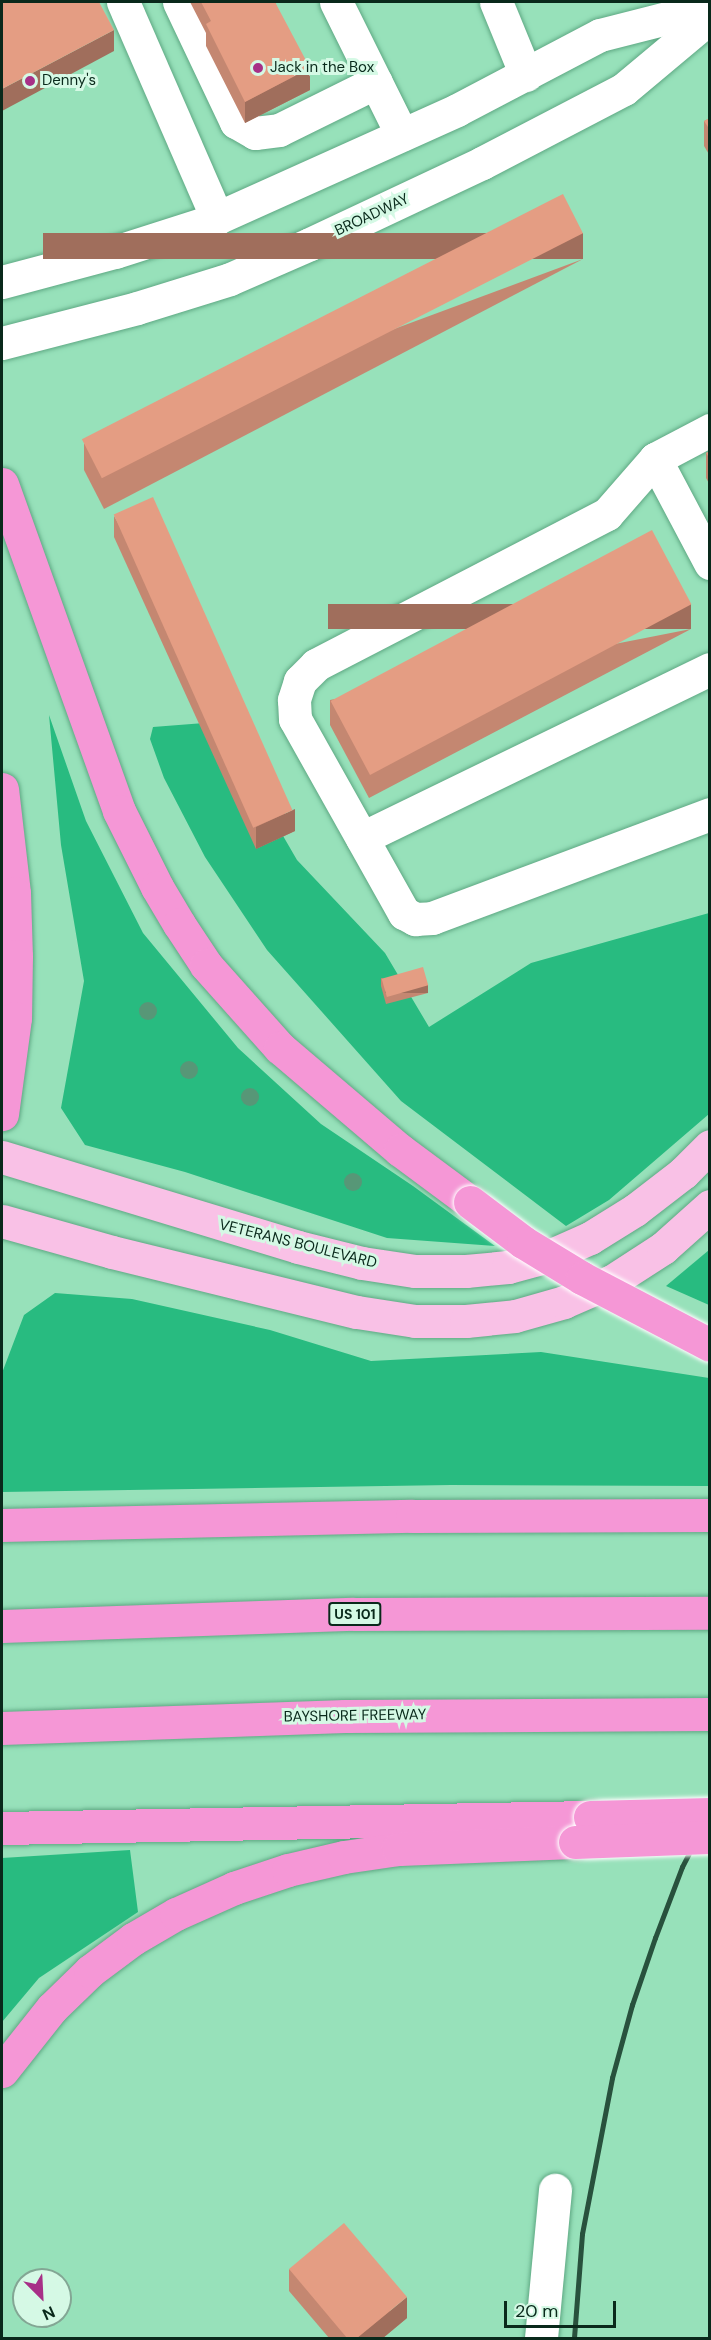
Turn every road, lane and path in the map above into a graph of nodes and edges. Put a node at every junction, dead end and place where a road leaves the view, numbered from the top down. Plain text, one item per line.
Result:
1 (123, 2) edge
2 (179, 2) edge
3 (336, 2) edge
4 (496, 2) edge
5 (710, 16) edge
6 (526, 75) junction
7 (376, 82) junction
8 (402, 135) junction
9 (217, 218) junction
10 (2, 282) edge
11 (2, 343) edge
12 (710, 430) edge
13 (655, 459) junction
14 (2, 484) edge
15 (710, 563) edge
16 (710, 669) edge
17 (2, 789) edge
18 (710, 814) edge
19 (362, 838) junction
20 (2, 1114) edge
21 (710, 1146) edge
22 (2, 1157) edge
23 (710, 1206) edge
24 (2, 1221) edge
25 (710, 1346) edge
26 (710, 1515) edge
27 (2, 1525) edge
28 (710, 1612) edge
29 (2, 1626) edge
30 (710, 1714) edge
31 (2, 1728) edge
32 (710, 1814) edge
33 (2, 1828) edge
34 (583, 1829) junction
35 (710, 1837) edge
36 (2, 2072) edge
37 (555, 2190) dead end
38 (541, 2338) edge

1 - 9 street
2 - 7 street
3 - 7 street
4 - 6 street
5 - 6 street, BROADWAY
5 - 11 street, BROADWAY
6 - 8 street, BROADWAY
7 - 8 street
8 - 9 street, BROADWAY
9 - 10 street, BROADWAY
12 - 13 street
13 - 15 street
13 - 19 street
14 - 25 highway, bridge
16 - 19 street
17 - 20 highway
18 - 19 street
21 - 22 main road, VETERANS BOULEVARD
23 - 24 main road
26 - 27 highway
28 - 29 highway, US 101
30 - 31 highway, BAYSHORE FREEWAY
32 - 34 highway, bridge
33 - 34 highway
34 - 35 highway, bridge
34 - 36 highway
37 - 38 street

